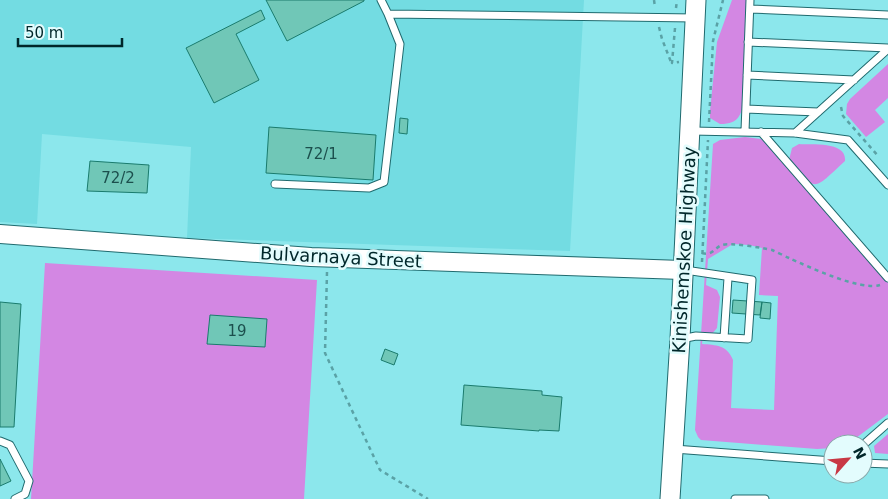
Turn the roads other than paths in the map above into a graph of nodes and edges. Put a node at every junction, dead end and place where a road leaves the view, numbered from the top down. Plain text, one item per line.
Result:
1 (382, 0) edge
2 (750, 0) edge
3 (696, 9) edge
4 (750, 9) junction
5 (388, 14) junction
6 (888, 15) edge
7 (748, 42) junction
8 (888, 49) edge
9 (747, 75) junction
10 (854, 80) junction
11 (746, 109) junction
12 (818, 112) junction
13 (699, 131) junction
14 (744, 131) junction
15 (761, 132) junction
16 (795, 133) junction
17 (275, 184) dead end
18 (888, 185) edge
19 (0, 234) edge
20 (692, 272) junction
21 (728, 278) junction
22 (888, 278) edge
23 (724, 338) junction
24 (680, 339) junction
25 (888, 423) edge
26 (873, 436) edge
27 (0, 441) edge
28 (674, 449) junction
29 (823, 460) edge
30 (873, 463) edge
31 (888, 464) edge
32 (14, 499) edge
33 (670, 499) edge
34 (735, 499) edge
35 (765, 499) edge

1 - 5 lane
2 - 4 lane
3 - 5 lane
3 - 13 main road, Kinishemskoe Highway
4 - 6 lane
4 - 7 lane
5 - 17 lane
7 - 8 lane
7 - 9 lane
8 - 10 lane
9 - 10 lane
9 - 11 lane
10 - 12 lane
11 - 12 lane
11 - 14 lane
12 - 16 lane
13 - 14 lane
13 - 20 main road, Kinishemskoe Highway
14 - 15 lane
15 - 16 lane
15 - 22 lane
16 - 18 lane
19 - 20 street, Bulvarnaya Street
20 - 21 lane
20 - 24 main road, Kinishemskoe Highway
21 - 23 lane
21 - 23 lane
23 - 24 lane
24 - 28 main road, Kinishemskoe Highway
25 - 26 lane
27 - 32 lane
28 - 29 lane
28 - 33 main road, Kinishemskoe Highway
30 - 31 lane
34 - 35 lane

